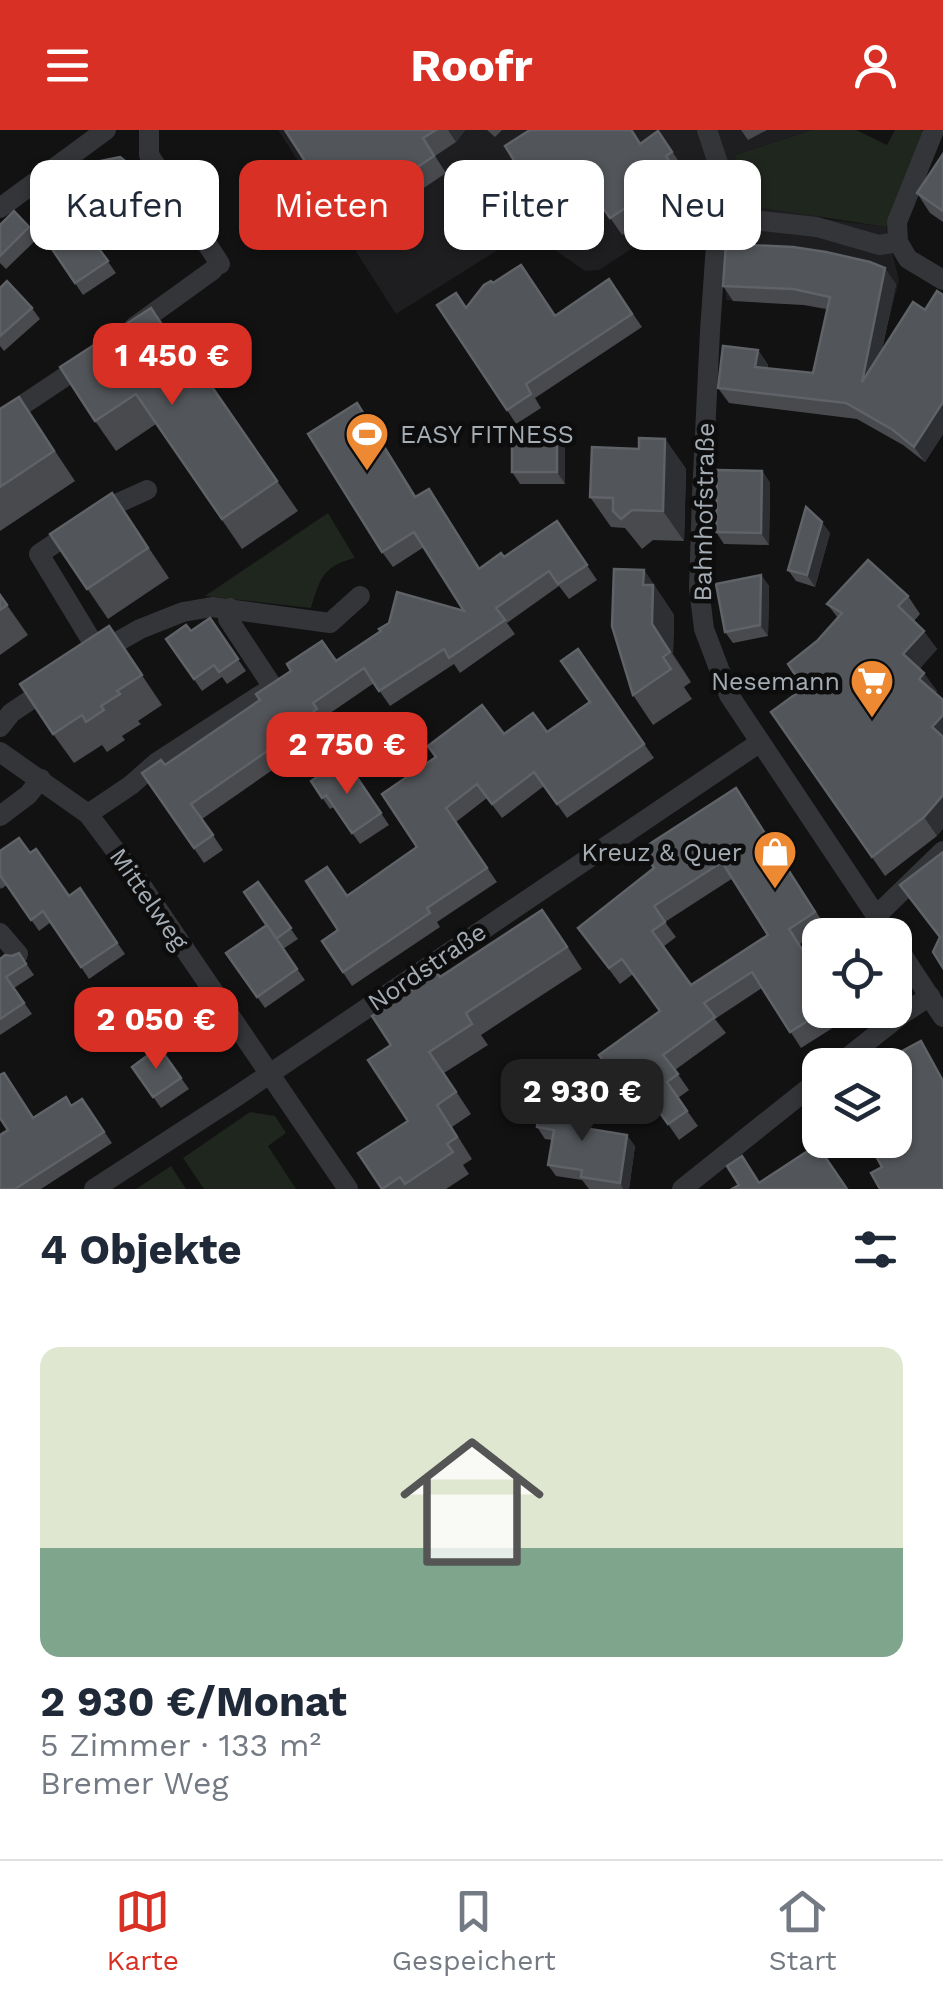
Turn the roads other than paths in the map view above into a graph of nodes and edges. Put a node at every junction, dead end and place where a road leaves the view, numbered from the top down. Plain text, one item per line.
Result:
1 (106, 130) edge
2 (150, 130) edge
3 (707, 130) edge
4 (934, 130) edge
5 (717, 160) edge
6 (0, 208) edge
7 (761, 221) edge
8 (898, 242) junction
9 (715, 250) edge
10 (943, 280) edge
11 (0, 420) edge
12 (146, 490) dead end
13 (360, 596) dead end
14 (230, 608) junction
15 (84, 663) junction
16 (0, 727) edge
17 (759, 742) junction
18 (0, 752) edge
19 (40, 779) junction
20 (88, 814) junction
21 (0, 816) edge
22 (943, 851) edge
23 (876, 916) joint
24 (0, 933) edge
25 (18, 954) edge
26 (912, 969) edge
27 (930, 996) junction
28 (943, 1017) edge
29 (859, 1048) edge
30 (269, 1073) junction
31 (802, 1094) edge
32 (94, 1189) edge
33 (348, 1189) edge
34 (682, 1189) edge

1 - 6 street
2 - 11 street
3 - 5 street, Bahnhofstraße
4 - 8 street
7 - 8 street
8 - 10 street
9 - 17 street, Bahnhofstraße
12 - 15 street
13 - 14 street
14 - 15 street
14 - 20 street
15 - 16 street
17 - 23 street, Bahnhofstraße
17 - 30 street, Nordstraße
18 - 19 street, Mittelweg
19 - 20 street, Mittelweg
19 - 21 street
20 - 30 street, Mittelweg
22 - 23 street
24 - 25 street
26 - 27 street
27 - 28 street
27 - 29 street
30 - 32 street, Nordstraße
30 - 33 street, Mittelweg
31 - 34 street

